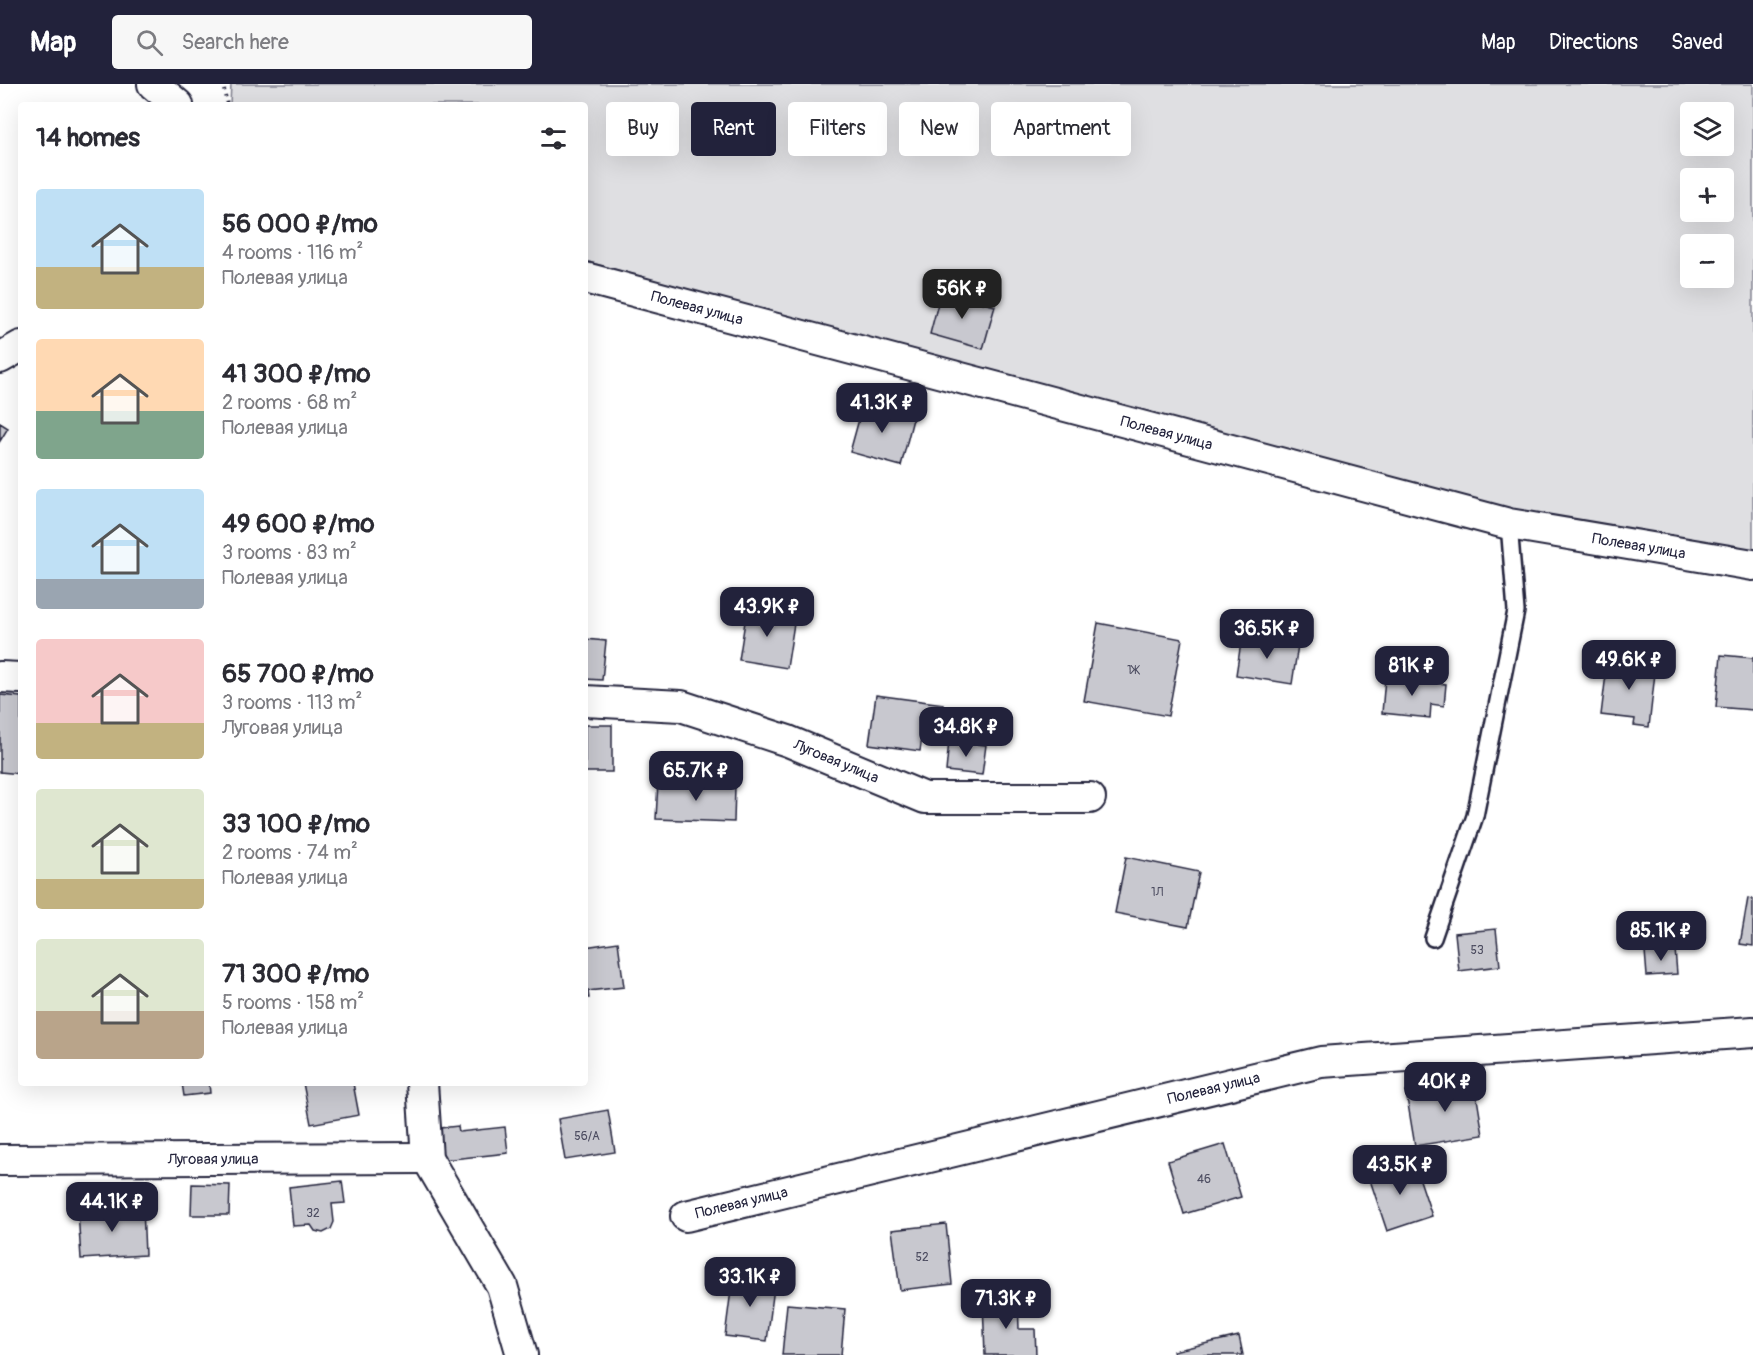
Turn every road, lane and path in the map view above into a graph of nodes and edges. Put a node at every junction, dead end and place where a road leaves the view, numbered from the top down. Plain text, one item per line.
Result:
1 (153, 84) edge
2 (223, 84) edge
3 (174, 102) edge
4 (226, 102) edge
5 (588, 279) edge
6 (18, 348) edge
7 (0, 358) edge
8 (1509, 524) junction
9 (1753, 565) edge
10 (0, 677) edge
11 (18, 678) edge
12 (588, 701) edge
13 (1090, 798) dead end
14 (1433, 938) dead end
15 (1753, 1032) edge
16 (422, 1086) edge
17 (427, 1158) junction
18 (0, 1160) edge
19 (686, 1216) dead end
20 (522, 1355) edge

1 - 3 street
2 - 4 path
5 - 8 street, Полевая улица
6 - 7 street
8 - 9 street, Полевая улица
8 - 14 lane
10 - 11 street
12 - 13 street, Луговая улица
15 - 19 street, Полевая улица
16 - 17 street
17 - 18 street, Луговая улица
17 - 20 street

